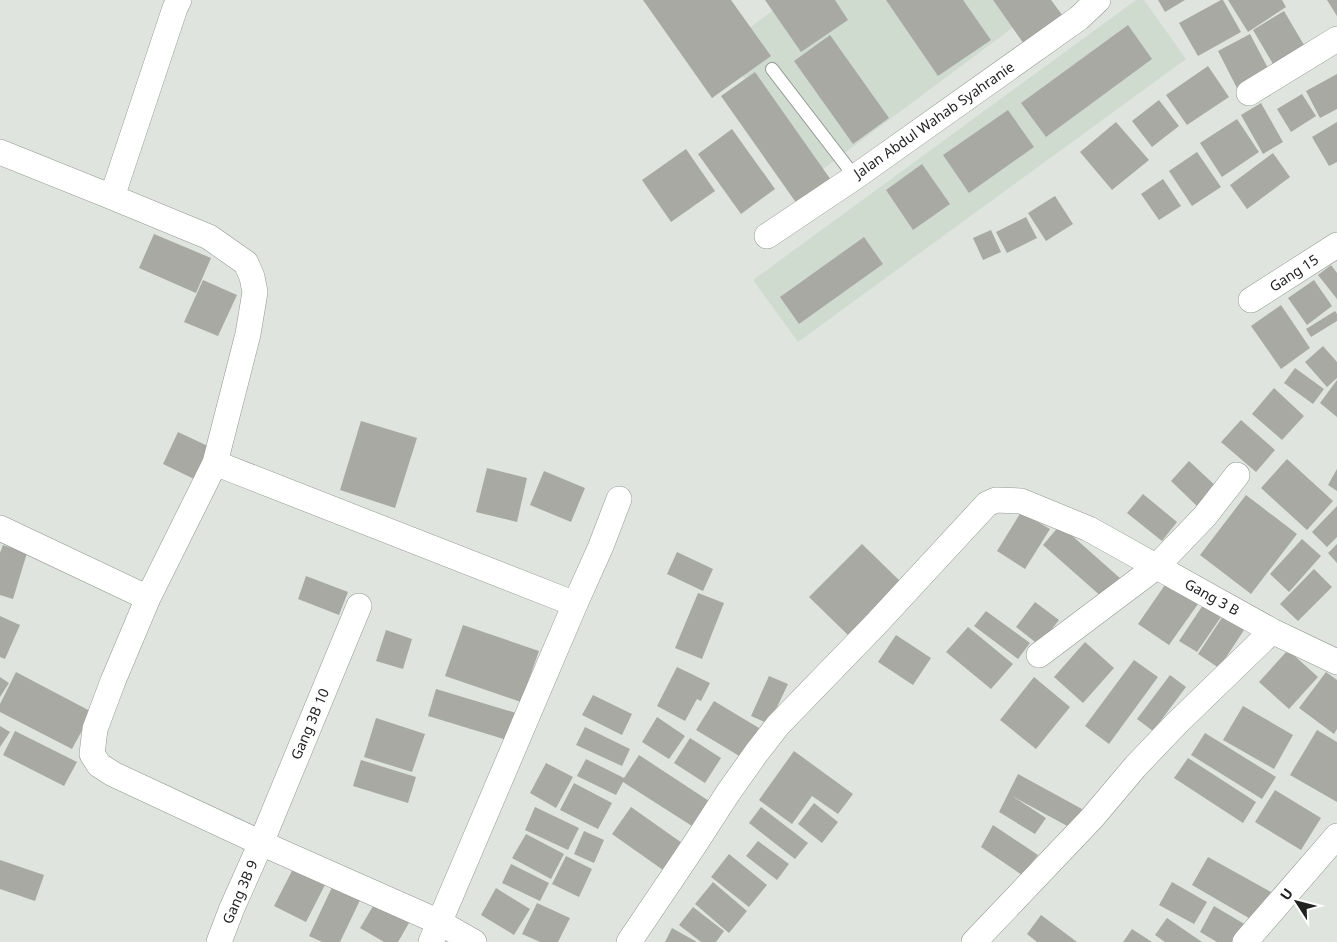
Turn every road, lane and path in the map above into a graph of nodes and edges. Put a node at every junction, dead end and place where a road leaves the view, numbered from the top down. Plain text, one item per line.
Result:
1 (179, 0) edge
2 (1098, 0) edge
3 (1337, 39) edge
4 (772, 69) dead end
5 (1249, 93) dead end
6 (0, 152) edge
7 (855, 177) junction
8 (112, 197) junction
9 (767, 236) dead end
10 (1337, 245) edge
11 (1251, 300) dead end
12 (215, 463) junction
13 (1237, 475) dead end
14 (619, 500) dead end
15 (0, 528) edge
16 (1156, 567) junction
17 (148, 598) junction
18 (575, 604) junction
19 (359, 606) dead end
20 (1272, 630) junction
21 (1039, 655) dead end
22 (1337, 662) edge
23 (1337, 836) edge
24 (261, 842) junction
25 (435, 932) edge
26 (219, 942) edge
27 (474, 942) edge
28 (629, 942) edge
29 (974, 942) edge
30 (1245, 942) edge

1 - 8 street
2 - 7 street, Jalan Abdul Wahab Syahranie
3 - 5 street
4 - 7 lane
6 - 8 street
7 - 9 street, Jalan Abdul Wahab Syahranie
8 - 12 street
10 - 11 street, Gang 15
12 - 17 street
12 - 18 street
13 - 16 street
14 - 18 street
15 - 17 street
16 - 20 street, Gang 3 B
16 - 21 street
16 - 28 street, Gang 3 B
17 - 24 street
18 - 25 street
19 - 24 street, Gang 3B 10
20 - 22 street, Gang 3 B
20 - 29 street
23 - 30 street
24 - 25 street
24 - 26 street, Gang 3B 9
25 - 27 street

